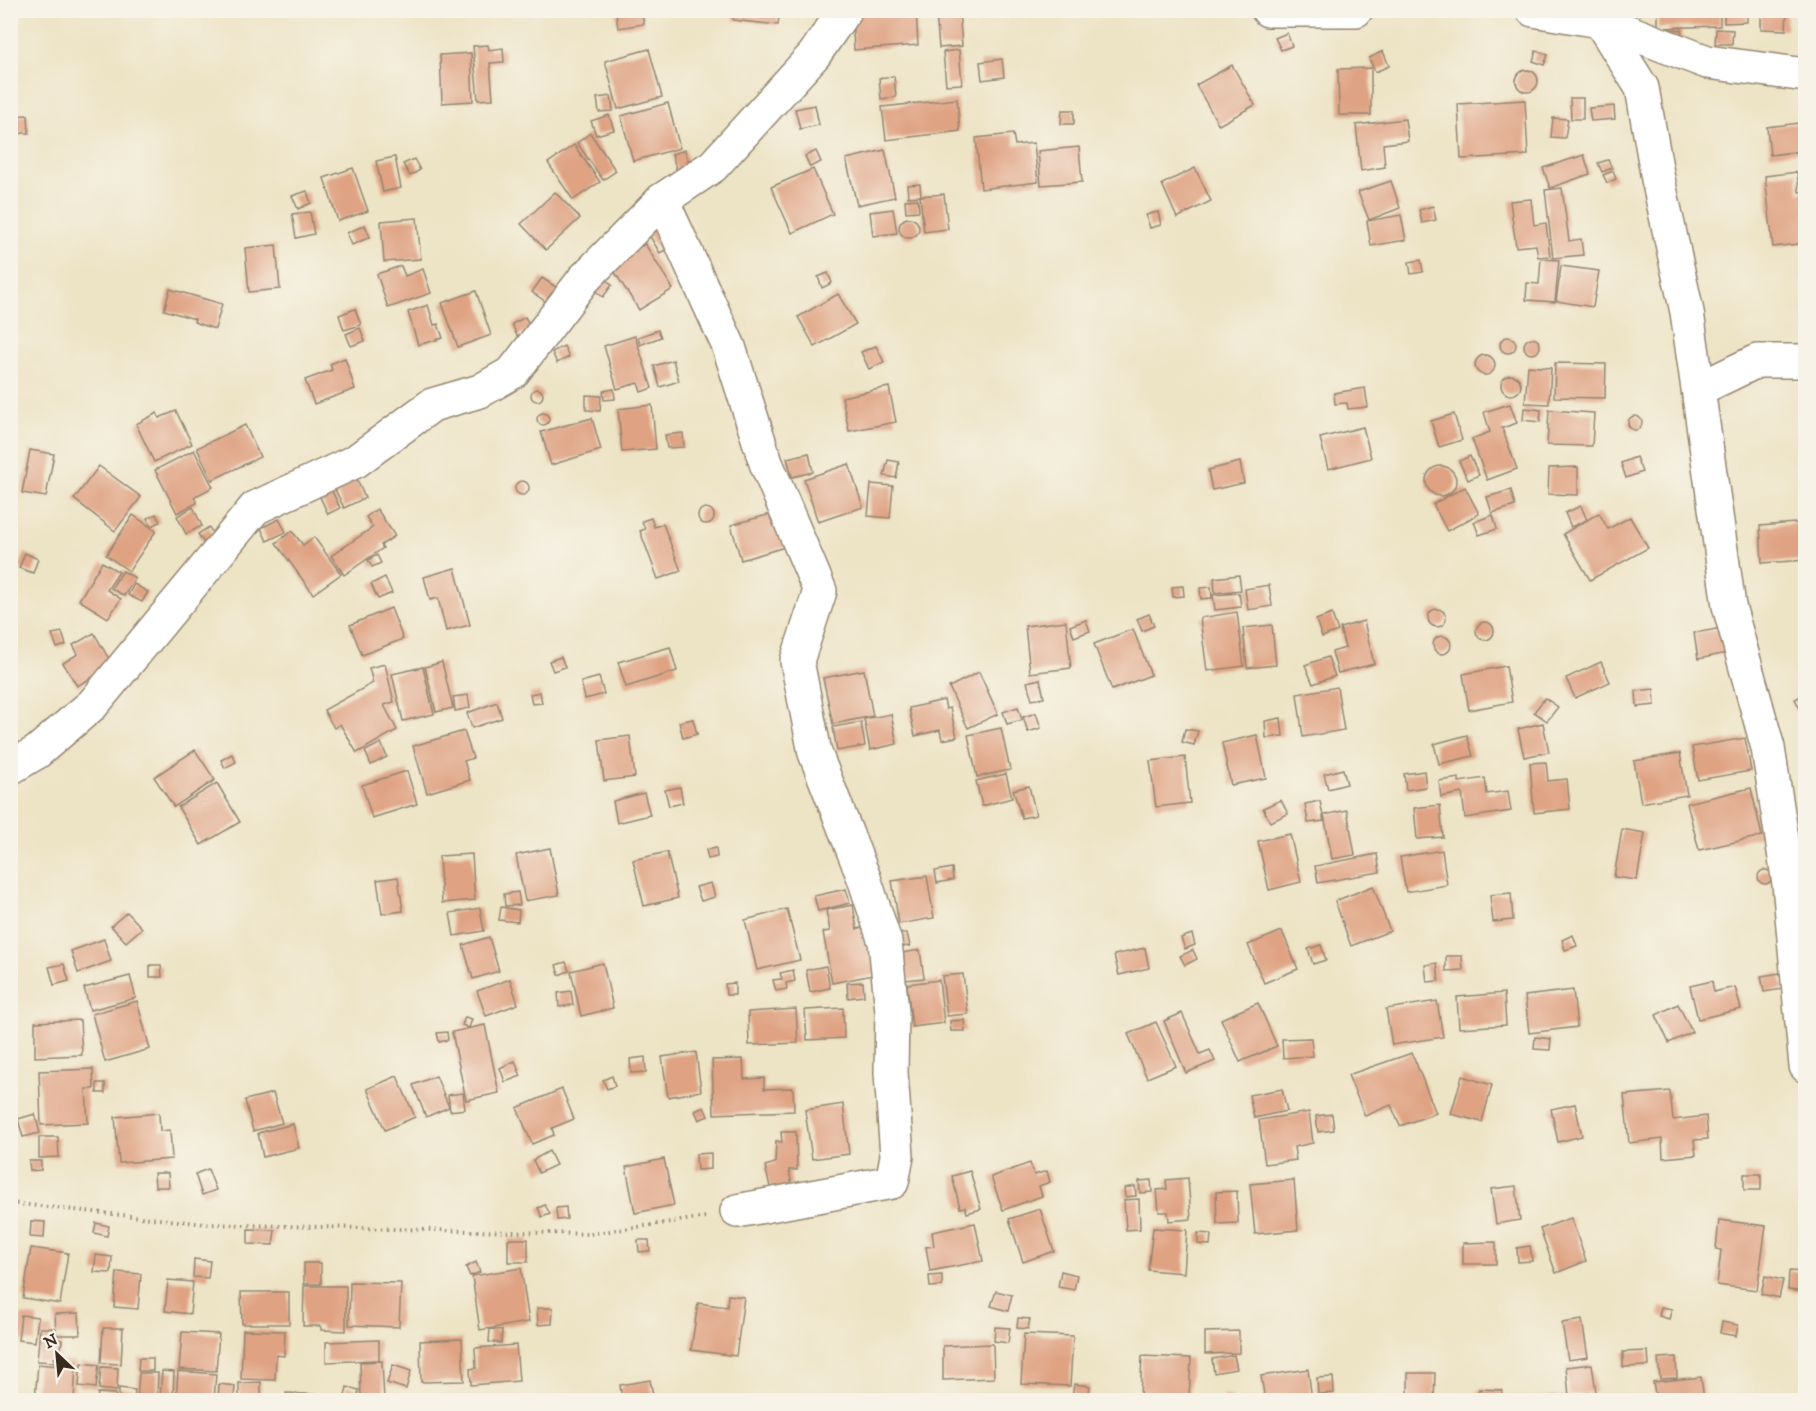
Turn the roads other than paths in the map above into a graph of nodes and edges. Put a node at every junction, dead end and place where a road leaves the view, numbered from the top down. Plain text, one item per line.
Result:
1 (845, 10) edge
2 (1268, 10) edge
3 (1356, 10) edge
4 (1533, 10) edge
5 (1598, 16) edge
6 (1806, 75) edge
7 (662, 200) junction
8 (1806, 361) edge
9 (1699, 389) junction
10 (10, 768) edge
11 (1806, 1066) edge
12 (737, 1211) road end

1 - 7 street
2 - 3 street
4 - 5 street
5 - 6 street
5 - 9 street
7 - 10 street
7 - 12 street
8 - 9 street
9 - 11 street

